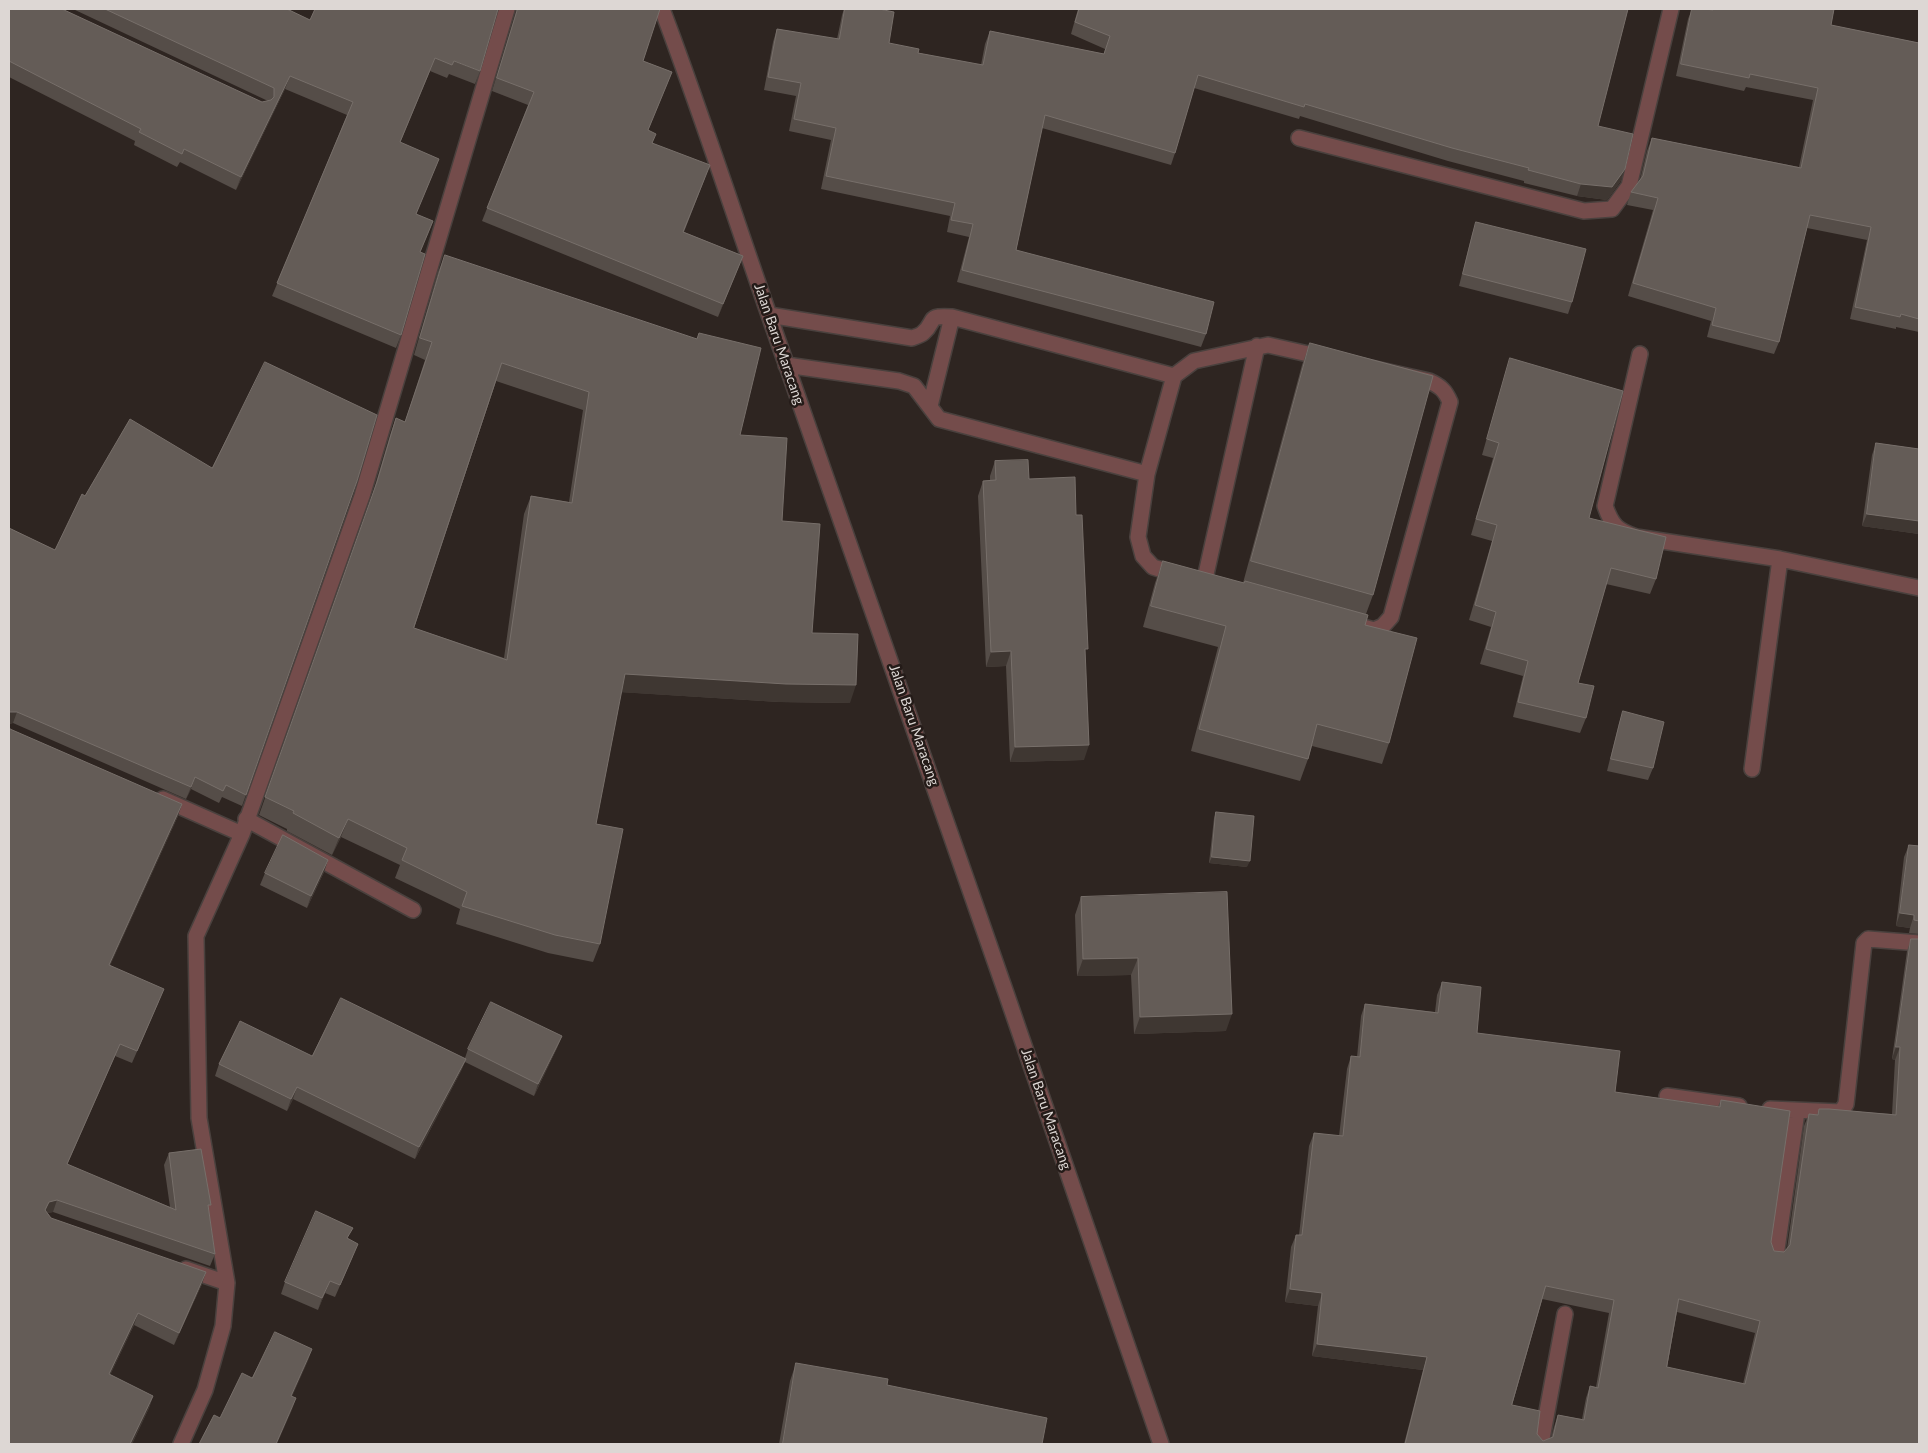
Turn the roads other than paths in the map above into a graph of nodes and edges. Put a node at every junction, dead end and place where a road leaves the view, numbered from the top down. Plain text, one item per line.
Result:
1 (506, 9) edge
2 (662, 9) edge
3 (1671, 9) edge
4 (1299, 138) dead end
5 (769, 315) junction
6 (952, 316) junction
7 (1257, 346) junction
8 (1640, 354) dead end
9 (786, 365) junction
10 (1174, 376) junction
11 (930, 406) junction
12 (1147, 474) junction
13 (1780, 559) junction
14 (1204, 583) junction
15 (1919, 588) edge
16 (1752, 770) dead end
17 (153, 795) edge
18 (246, 819) junction
19 (242, 834) junction
20 (413, 910) dead end
21 (1919, 943) edge
22 (1667, 1096) dead end
23 (1798, 1112) junction
24 (1776, 1256) edge
25 (171, 1264) edge
26 (227, 1283) junction
27 (1565, 1314) dead end
28 (181, 1444) edge
29 (1161, 1444) edge
30 (1541, 1444) edge

1 - 18 street
2 - 5 street, Jalan Baru Maracang
3 - 4 street
5 - 6 street
5 - 9 street, Jalan Baru Maracang
6 - 10 street
6 - 11 street
7 - 10 street
7 - 14 street
7 - 14 street
8 - 13 street
9 - 11 street
9 - 29 street, Jalan Baru Maracang
10 - 12 street
11 - 12 street
12 - 14 street
13 - 15 street
13 - 16 street
17 - 19 street
18 - 19 street
18 - 20 street
19 - 26 street
21 - 23 street
22 - 23 street
23 - 24 street
25 - 26 street
26 - 28 street
27 - 30 street

